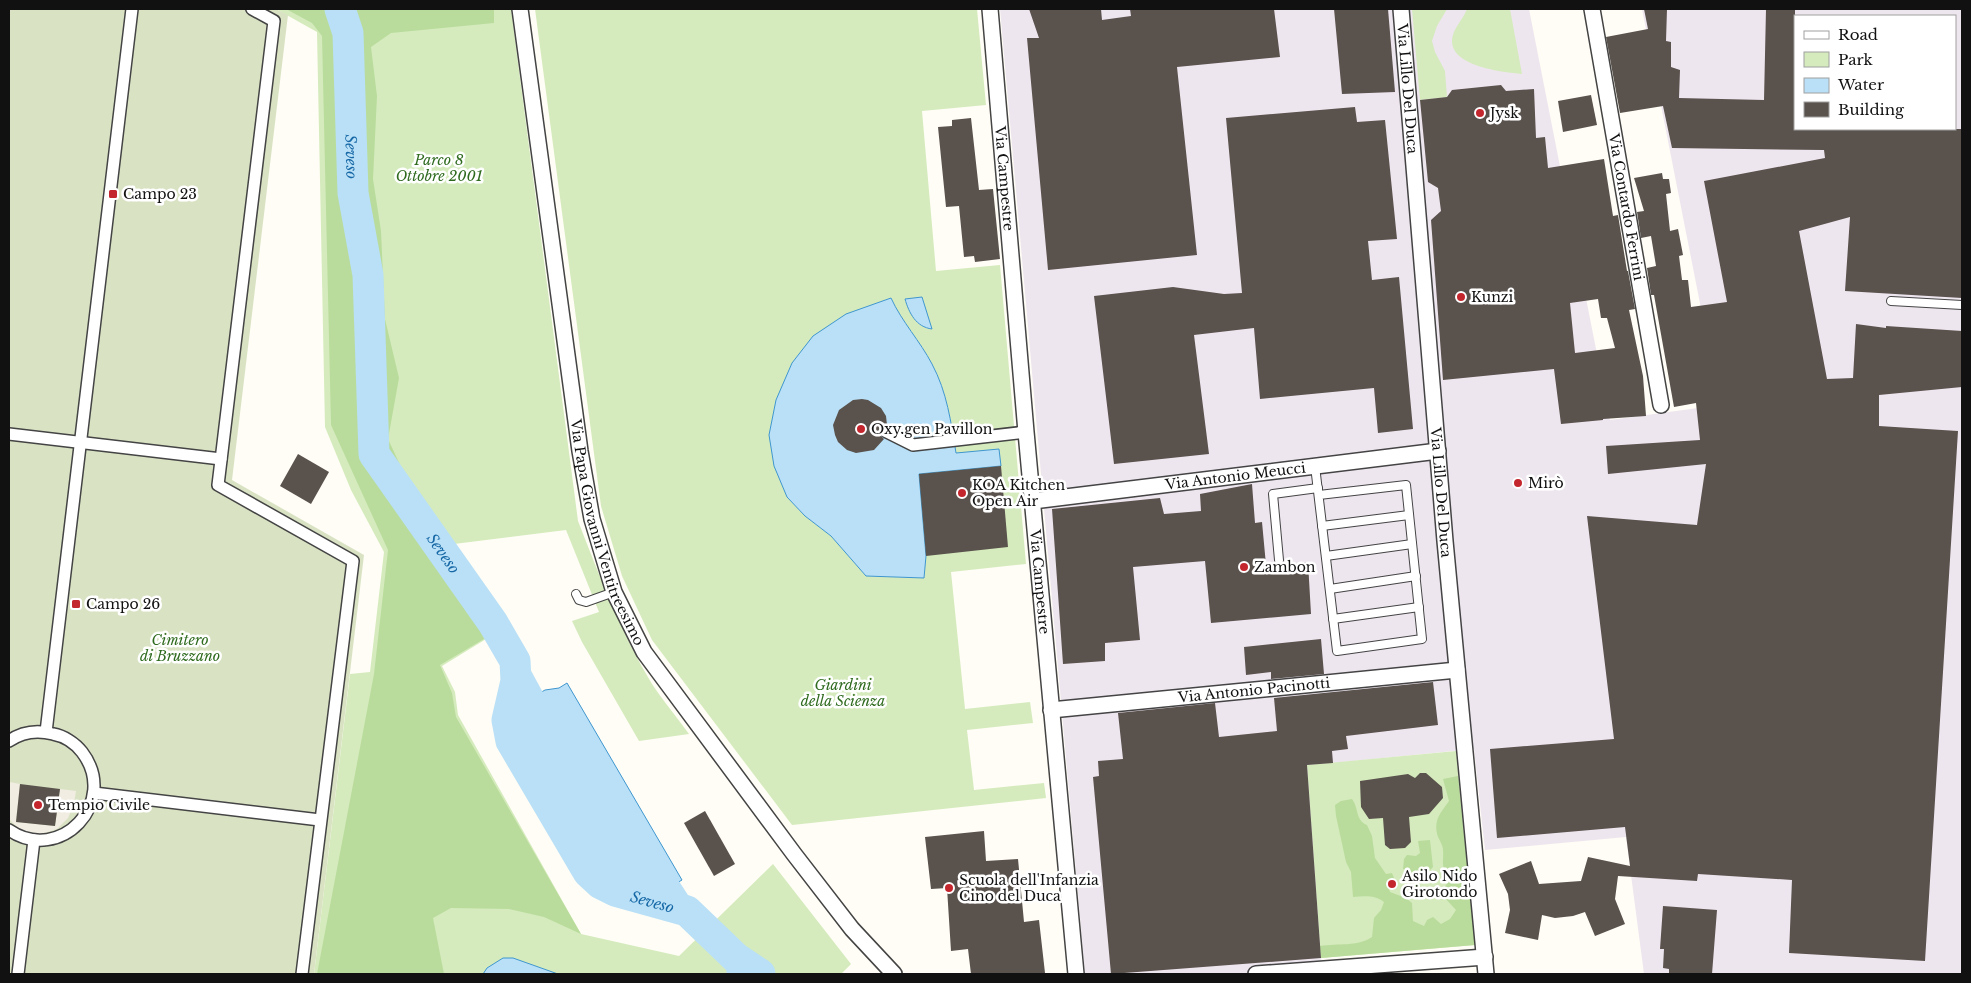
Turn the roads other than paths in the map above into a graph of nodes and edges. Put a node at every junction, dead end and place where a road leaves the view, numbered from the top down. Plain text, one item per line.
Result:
1 (132, 9) edge
2 (252, 9) edge
3 (520, 9) edge
4 (990, 9) edge
5 (1401, 9) edge
6 (1592, 9) edge
7 (1891, 302) dead end
8 (1962, 305) edge
9 (1662, 406) dead end
10 (887, 432) dead end
11 (1026, 432) junction
12 (9, 434) edge
13 (81, 442) junction
14 (1438, 451) junction
15 (221, 459) junction
16 (1315, 466) junction
17 (1318, 492) junction
18 (1033, 501) junction
19 (1410, 515) junction
20 (1322, 526) junction
21 (1412, 544) junction
22 (1326, 556) junction
23 (1279, 560) dead end
24 (1416, 576) junction
25 (1330, 589) junction
26 (614, 592) junction
27 (576, 594) dead end
28 (1419, 607) junction
29 (1333, 619) junction
30 (1457, 670) junction
31 (1051, 710) junction
32 (46, 732) junction
33 (9, 742) edge
34 (94, 793) junction
35 (320, 820) junction
36 (9, 830) edge
37 (34, 840) junction
38 (1485, 957) junction
39 (18, 974) edge
40 (302, 974) edge
41 (894, 974) edge
42 (1076, 974) edge
43 (1256, 974) edge
44 (1486, 974) edge

1 - 13 street
2 - 15 street
3 - 26 street, Via Papa Giovanni Ventitreesimo
4 - 11 street, Via Campestre
5 - 14 street, Via Lillo Del Duca
6 - 9 street, Via Contardo Ferrini
7 - 8 lane
10 - 11 street
11 - 18 street, Via Campestre
12 - 13 street
13 - 15 street
13 - 32 street
14 - 16 street, Via Antonio Meucci
14 - 30 street, Via Lillo Del Duca
15 - 35 street
16 - 17 lane
16 - 18 street, Via Antonio Meucci
17 - 19 lane
17 - 20 lane
17 - 23 lane
18 - 31 street, Via Campestre
19 - 20 lane
19 - 21 lane
20 - 22 lane
21 - 22 lane
21 - 24 lane
22 - 25 lane
24 - 25 lane
24 - 28 lane
25 - 29 lane
26 - 27 lane
26 - 41 street, Via Papa Giovanni Ventitreesimo
28 - 29 lane
28 - 29 lane
30 - 31 street, Via Antonio Pacinotti
30 - 38 street, Via Lillo Del Duca
31 - 42 street, Via Campestre
32 - 33 street
32 - 34 street
34 - 35 street
34 - 37 street
35 - 40 street
36 - 37 street
37 - 39 street
38 - 43 street
38 - 44 street, Via Lillo Del Duca

